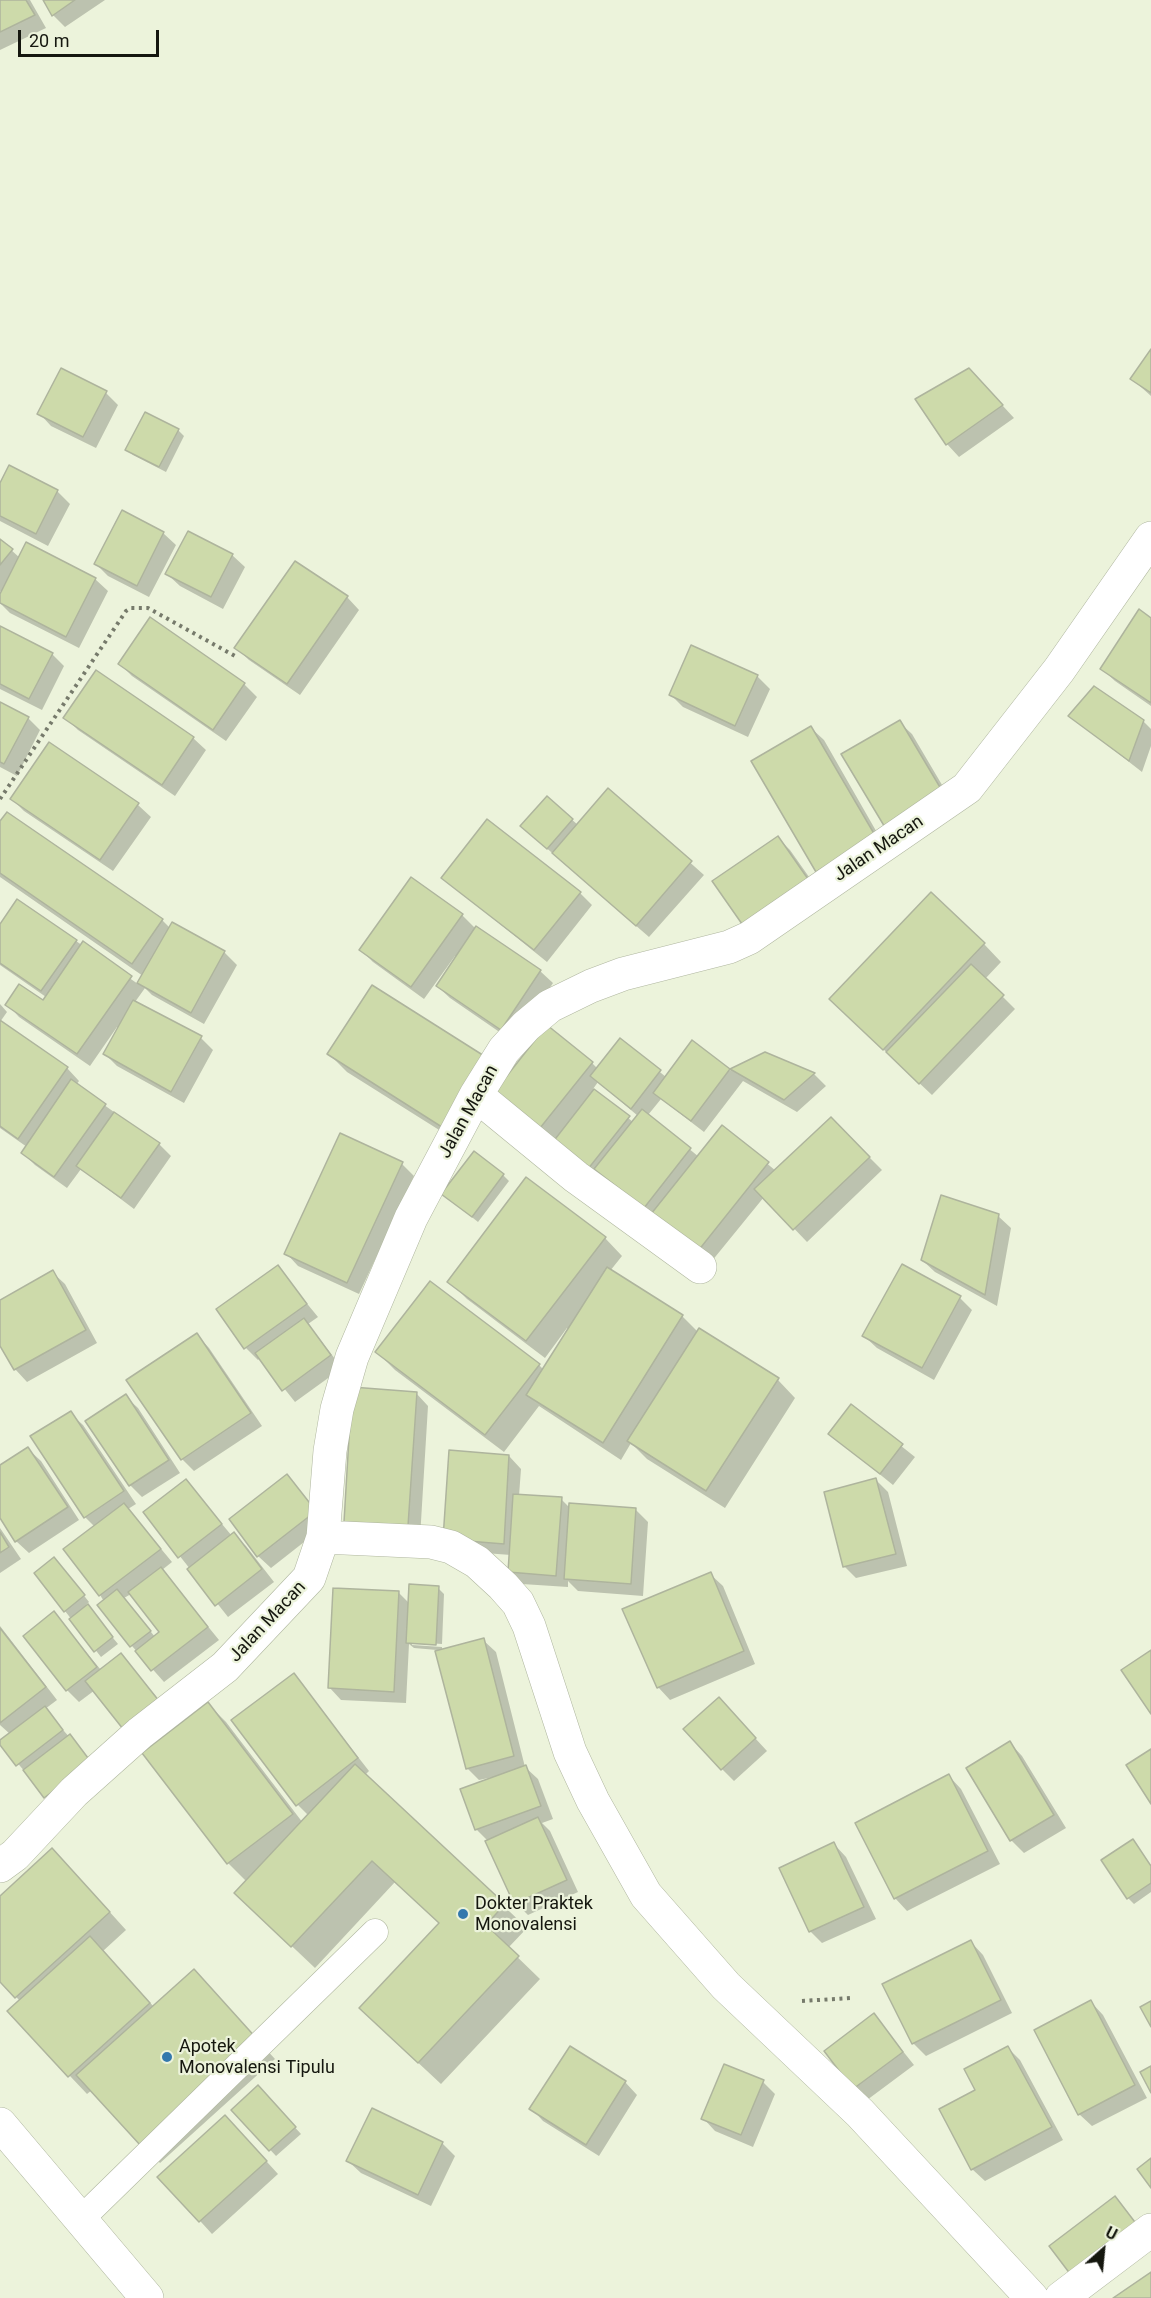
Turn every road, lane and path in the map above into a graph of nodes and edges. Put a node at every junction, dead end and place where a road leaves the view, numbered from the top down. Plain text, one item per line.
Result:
1 (1151, 538) edge
2 (235, 656) dead end
3 (0, 799) edge
4 (476, 1095) junction
5 (700, 1267) dead end
6 (323, 1536) junction
7 (0, 1866) edge
8 (375, 1932) dead end
9 (0, 2124) edge
10 (80, 2220) junction
11 (1151, 2230) edge
12 (138, 2295) edge
13 (1032, 2298) edge
14 (1061, 2298) edge

1 - 4 main road, Jalan Macan
2 - 3 path
4 - 5 main road
4 - 6 main road, Jalan Macan
6 - 7 main road, Jalan Macan
6 - 13 main road
8 - 10 lane
9 - 10 main road
10 - 12 main road
11 - 14 main road

